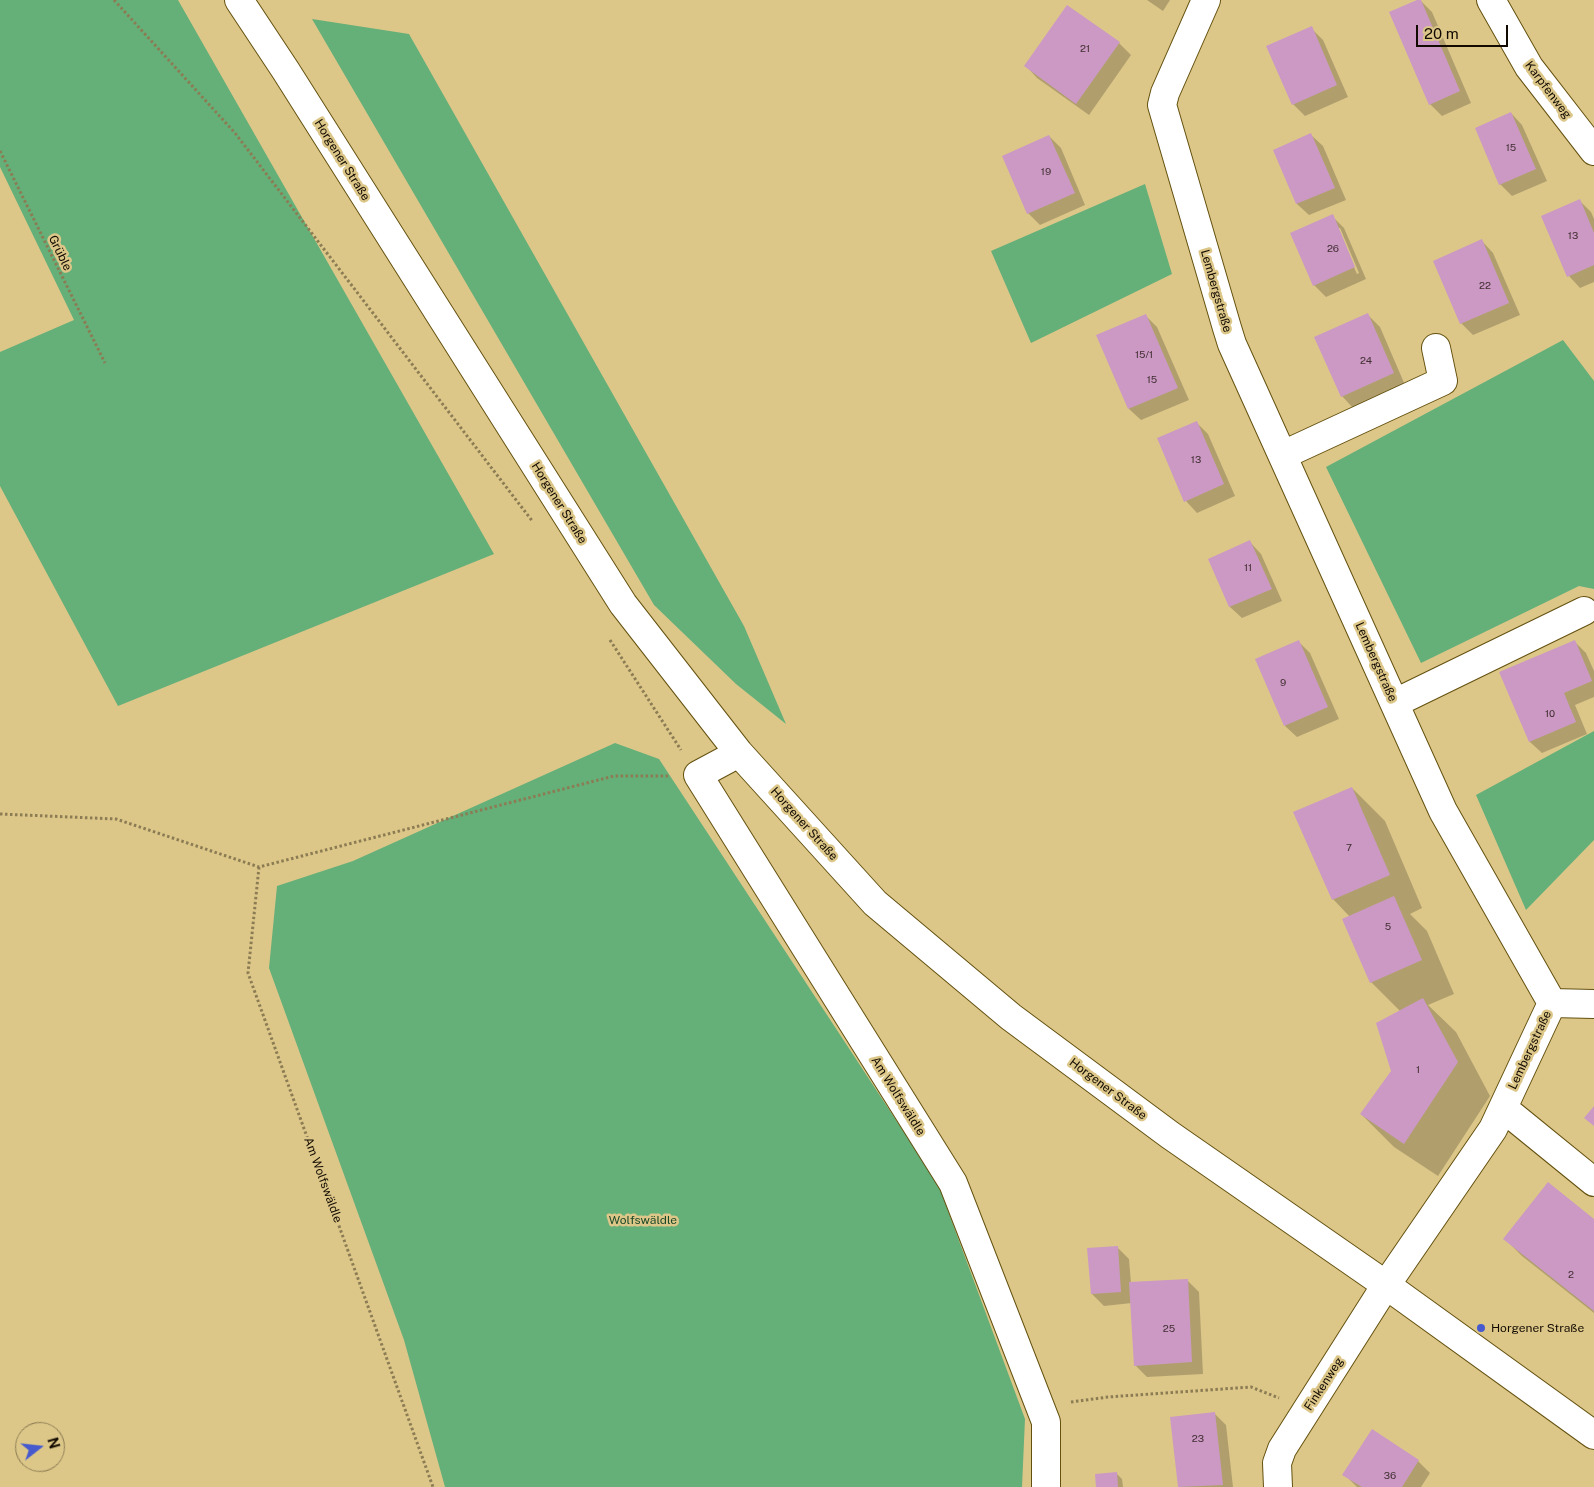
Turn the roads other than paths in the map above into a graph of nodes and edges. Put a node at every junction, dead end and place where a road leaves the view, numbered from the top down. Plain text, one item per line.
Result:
1 (239, 0) edge
2 (1206, 0) edge
3 (1491, 0) edge
4 (1594, 151) edge
5 (1436, 348) dead end
6 (1283, 455) junction
7 (1584, 611) dead end
8 (1394, 703) junction
9 (738, 753) junction
10 (1552, 1003) junction
11 (1594, 1004) edge
12 (1503, 1108) junction
13 (1594, 1182) edge
14 (1386, 1285) junction
15 (1594, 1435) edge
16 (1046, 1487) edge
17 (1278, 1487) edge

1 - 9 street, Horgener Straße
2 - 6 street, Lembergstraße
3 - 4 street, Karpfenweg
5 - 6 street
6 - 8 street, Lembergstraße
7 - 8 street
8 - 10 street, Lembergstraße
9 - 14 street, Horgener Straße
9 - 16 street, Am Wolfswäldle
10 - 11 street
10 - 12 street, Lembergstraße
12 - 13 street
12 - 14 street, Lembergstraße
14 - 15 street, Horgener Straße
14 - 17 street, Finkenweg

